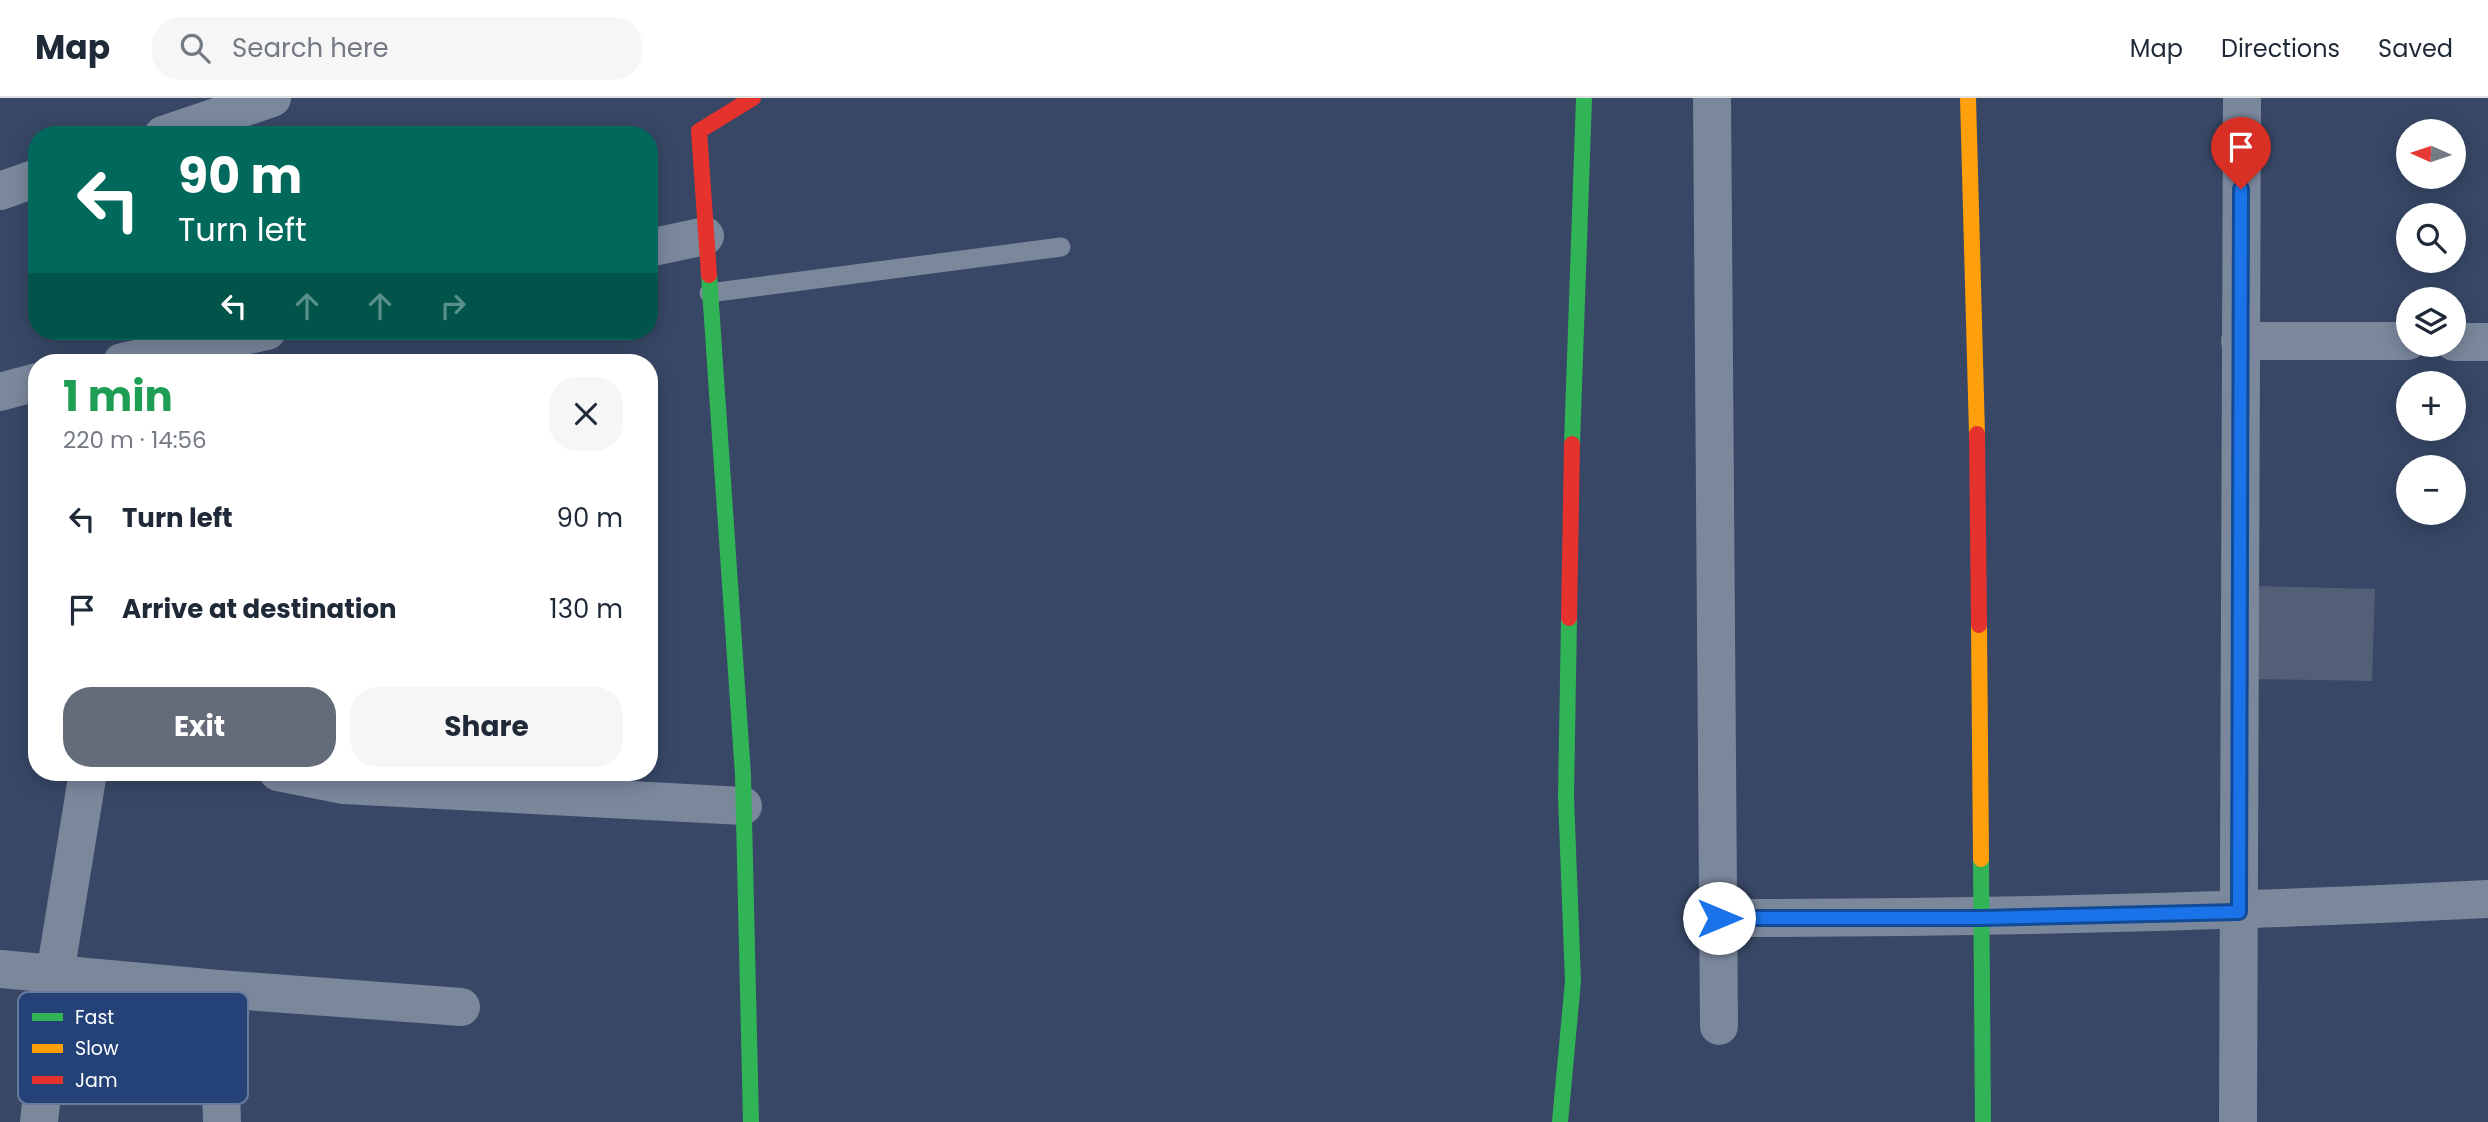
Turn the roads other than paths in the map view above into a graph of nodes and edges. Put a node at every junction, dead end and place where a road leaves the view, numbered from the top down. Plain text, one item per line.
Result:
1 (269, 98) edge
2 (754, 98) edge
3 (1584, 98) edge
4 (1712, 98) edge
5 (1968, 98) edge
6 (2242, 98) edge
7 (189, 126) edge
8 (28, 181) edge
9 (0, 191) edge
10 (705, 236) junction
11 (658, 246) edge
12 (1061, 247) dead end
13 (709, 293) junction
14 (225, 340) edge
15 (2240, 341) junction
16 (2396, 341) edge
17 (2466, 342) edge
18 (2488, 342) edge
19 (159, 354) edge
20 (28, 384) edge
21 (0, 392) edge
22 (87, 781) edge
23 (324, 781) edge
24 (743, 806) junction
25 (2488, 899) edge
26 (2239, 912) junction
27 (1719, 918) junction
28 (1982, 918) junction
29 (0, 969) edge
30 (55, 974) junction
31 (218, 989) junction
32 (53, 992) edge
33 (218, 992) edge
34 (461, 1007) dead end
35 (1719, 1026) dead end
36 (41, 1104) edge
37 (221, 1104) edge
38 (39, 1122) edge
39 (222, 1122) edge
40 (751, 1122) edge
41 (1560, 1122) edge
42 (1983, 1122) edge
43 (2238, 1122) edge

1 - 7 street
2 - 10 street
3 - 41 street
4 - 27 street
5 - 28 street
6 - 15 street
8 - 9 street
10 - 11 street
10 - 13 street
12 - 13 lane
13 - 24 street
14 - 19 street
15 - 16 street
15 - 26 street
17 - 18 street
20 - 21 street
22 - 30 street
23 - 24 street
24 - 40 street
25 - 26 street
26 - 28 street
26 - 43 street
27 - 28 street
27 - 35 street
28 - 42 street
29 - 30 street
30 - 31 street
30 - 32 street
31 - 33 street
31 - 34 street
36 - 38 street
37 - 39 street

